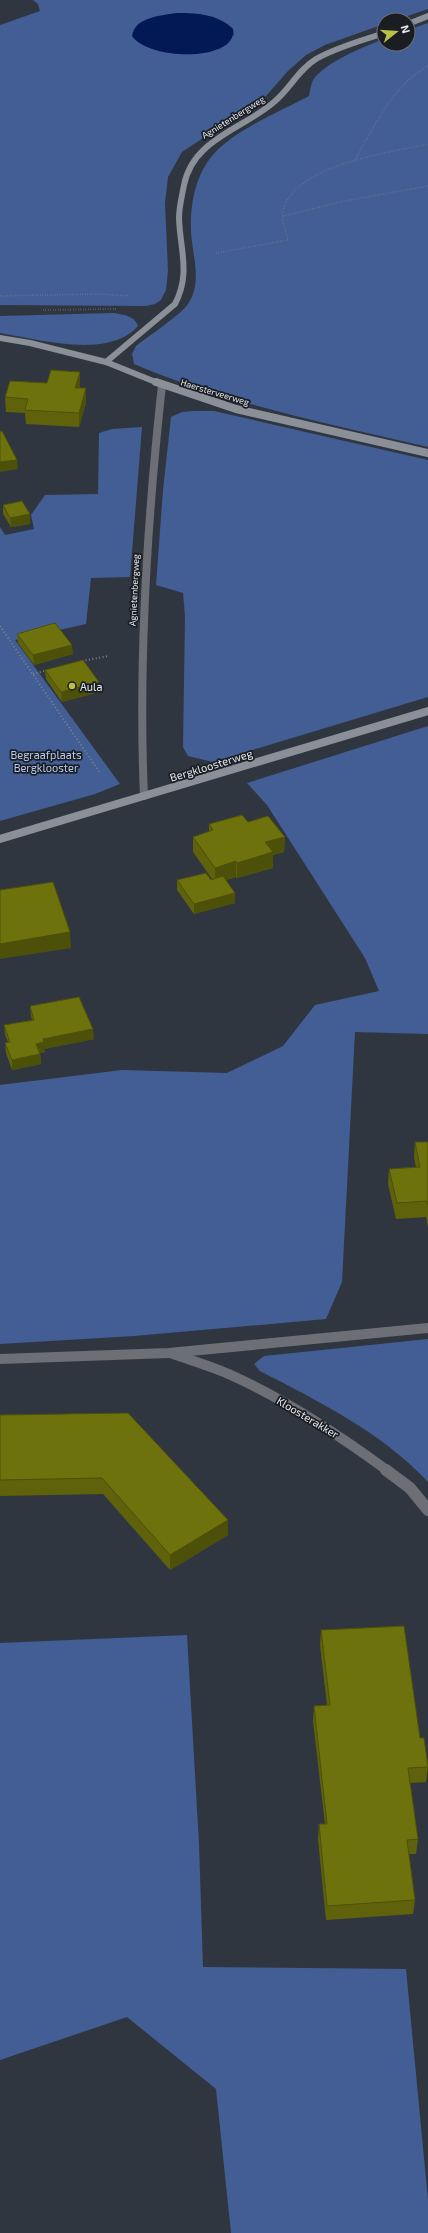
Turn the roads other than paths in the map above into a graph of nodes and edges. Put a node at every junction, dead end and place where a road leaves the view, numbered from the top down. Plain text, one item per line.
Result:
1 (428, 16) edge
2 (416, 21) edge
3 (376, 35) edge
4 (0, 338) edge
5 (106, 362) junction
6 (162, 385) junction
7 (428, 453) edge
8 (428, 711) edge
9 (144, 796) junction
10 (0, 840) edge
11 (428, 1328) edge
12 (170, 1353) junction
13 (0, 1359) edge
14 (428, 1510) edge

1 - 2 street
3 - 5 street, Agnietenbergweg
4 - 5 street, Haersterveerweg
5 - 6 street, Haersterveerweg
6 - 7 street, Haersterveerweg
6 - 9 street, Agnietenbergweg
8 - 9 street, Bergkloosterweg
9 - 10 street, Bergkloosterweg
11 - 12 street, Kloosterakker
12 - 13 street, Kloosterakker
12 - 14 street, Kloosterakker

